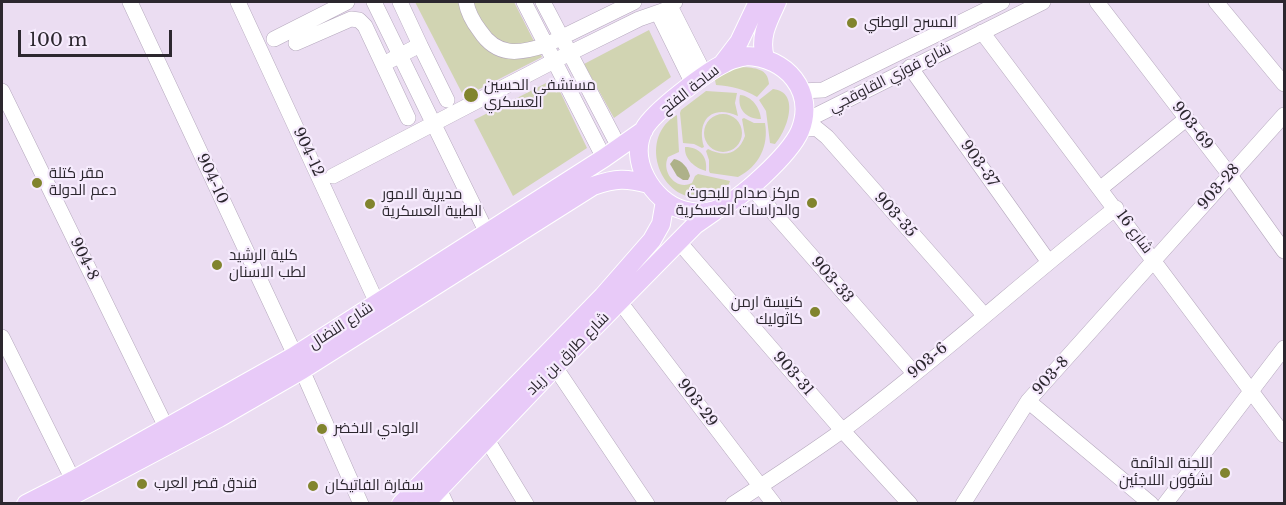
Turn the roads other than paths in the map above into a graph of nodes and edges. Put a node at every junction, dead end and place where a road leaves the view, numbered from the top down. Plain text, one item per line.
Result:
1 (130, 2) edge
2 (238, 2) edge
3 (347, 2) edge
4 (374, 2) edge
5 (400, 2) edge
6 (466, 2) edge
7 (543, 2) edge
8 (632, 2) edge
9 (758, 2) edge
10 (777, 2) edge
11 (1002, 2) edge
12 (1043, 2) edge
13 (1097, 2) edge
14 (1216, 2) edge
15 (527, 3) edge
16 (668, 7) edge
17 (639, 19) junction
18 (982, 32) junction
19 (561, 37) junction
20 (274, 39) dead end
21 (296, 43) dead end
22 (420, 45) junction
23 (546, 45) junction
24 (570, 53) junction
25 (400, 56) junction
26 (765, 58) junction
27 (554, 61) junction
28 (383, 64) junction
29 (722, 64) junction
30 (910, 67) junction
31 (699, 80) junction
32 (1284, 84) edge
33 (2, 91) edge
34 (801, 91) junction
35 (447, 100) dead end
36 (1284, 115) edge
37 (408, 118) dead end
38 (1186, 118) junction
39 (434, 124) junction
40 (802, 126) junction
41 (644, 130) junction
42 (611, 153) junction
43 (1230, 174) junction
44 (333, 176) dead end
45 (649, 184) junction
46 (751, 187) junction
47 (1101, 188) junction
48 (665, 201) junction
49 (1116, 208) junction
50 (716, 210) junction
51 (487, 233) junction
52 (679, 242) junction
53 (1284, 251) edge
54 (1048, 261) junction
55 (1155, 261) junction
56 (620, 302) junction
57 (377, 303) junction
58 (984, 315) junction
59 (2, 337) edge
60 (1284, 348) edge
61 (298, 363) junction
62 (555, 367) junction
63 (914, 374) junction
64 (1253, 392) junction
65 (1028, 401) junction
66 (166, 427) junction
67 (842, 430) junction
68 (1284, 435) edge
69 (486, 438) junction
70 (73, 480) junction
71 (760, 486) junction
72 (443, 496) edge
73 (26, 504) edge
74 (57, 504) edge
75 (361, 504) edge
76 (401, 504) edge
77 (425, 504) edge
78 (526, 504) edge
79 (647, 504) edge
80 (733, 504) edge
81 (774, 504) edge
82 (910, 504) edge
83 (963, 504) edge
84 (1151, 504) edge
85 (1165, 504) edge

1 - 61 street, 904-10
2 - 57 street, 904-12
3 - 20 street
4 - 25 street
5 - 22 street
6 - 23 street
7 - 19 street
8 - 17 street
8 - 19 street
9 - 29 main road
10 - 26 main road
11 - 34 street, شارع فوزي القاوقجي
12 - 18 street, شارع فوزي القاوقجي
13 - 38 street, 903-69
14 - 32 street
15 - 23 street
16 - 17 street
16 - 31 street
17 - 24 street
18 - 30 street, شارع فوزي القاوقجي
18 - 47 street, شارع 16
19 - 23 street
19 - 24 street
21 - 28 street
22 - 25 street
22 - 35 street
23 - 27 street
24 - 27 street
24 - 42 street
25 - 28 street
25 - 39 street
26 - 29 main road, ساحة الفتح
26 - 34 main road
27 - 39 street
27 - 42 street
28 - 37 street
29 - 31 main road, ساحة الفتح
30 - 40 street, شارع فوزي القاوقجي
30 - 54 street, 903-37
31 - 41 main road, ساحة الفتح
33 - 66 street, 904-8
34 - 40 main road
36 - 43 street, 903-28
38 - 43 street, 903-69
38 - 47 street
39 - 44 street
39 - 51 street
40 - 46 main road
40 - 58 street, 903-35
41 - 42 main road, شارع النضال
41 - 45 main road
42 - 51 main road, شارع النضال
43 - 53 street, 903-69
43 - 55 street, 903-28
45 - 48 main road
45 - 61 main road, شارع النضال
46 - 50 main road
46 - 63 street, 903-33
47 - 49 street, شارع 16
48 - 50 main road
48 - 76 main road, شارع طارق بن زياد
49 - 54 street, 903-6
49 - 55 street, شارع 16
50 - 52 main road, شارع طارق بن زياد
51 - 57 main road, شارع النضال
52 - 56 main road, شارع طارق بن زياد
52 - 67 street, 903-31
54 - 58 street, 903-6
55 - 64 street, شارع 16
55 - 65 street, 903-8
56 - 62 main road, شارع طارق بن زياد
56 - 71 street, 903-29
57 - 61 main road, شارع النضال
58 - 63 street, 903-6
59 - 70 street
60 - 64 street
61 - 66 main road, شارع النضال
61 - 74 main road, شارع النضال
61 - 75 street, 904-10
62 - 69 main road, شارع طارق بن زياد
62 - 79 street
63 - 67 street, 903-6
64 - 68 street, شارع 16
64 - 85 street
65 - 83 street, 903-8
65 - 84 street
66 - 70 main road, شارع النضال
67 - 71 street, 903-6
67 - 82 street, 903-31
69 - 72 main road, شارع طارق بن زياد
69 - 78 street
70 - 73 main road, شارع النضال
71 - 80 street, 903-6
71 - 81 street, 903-29
72 - 77 main road, شارع طارق بن زياد

